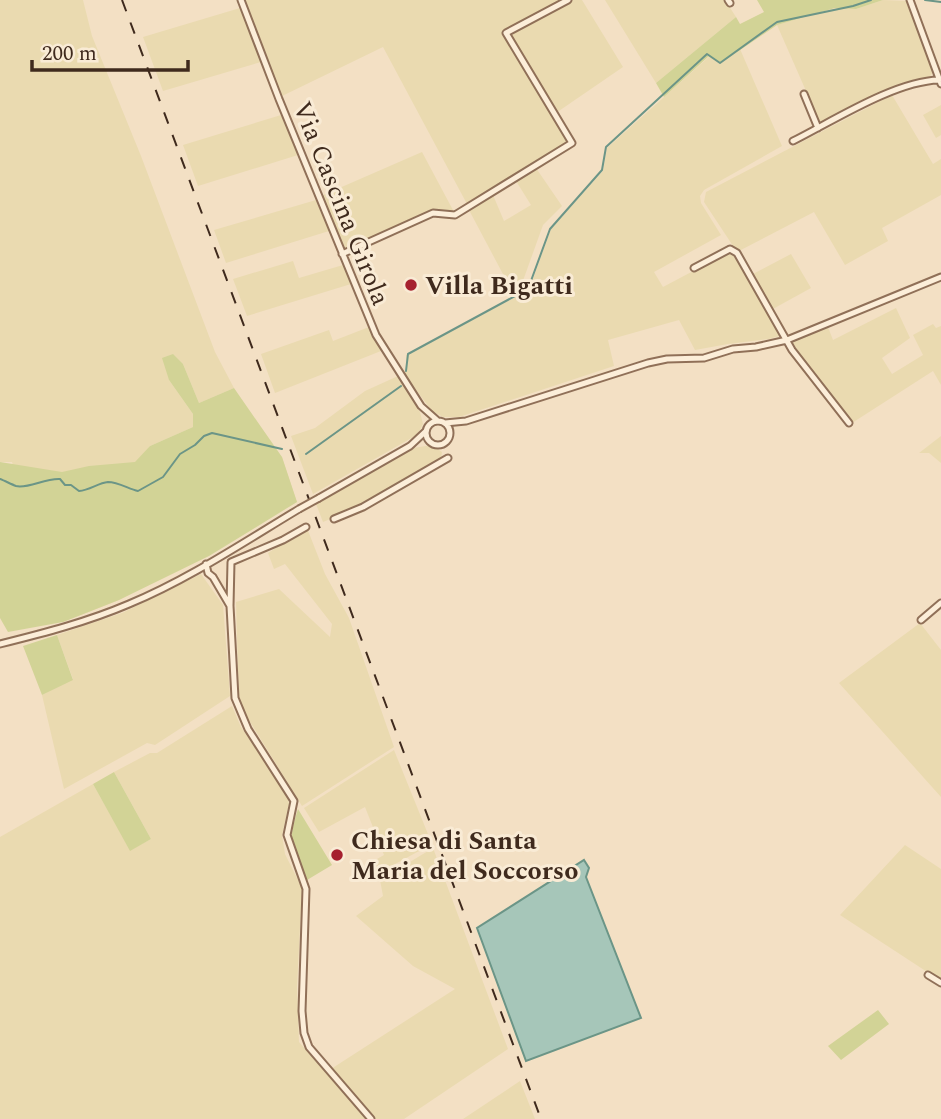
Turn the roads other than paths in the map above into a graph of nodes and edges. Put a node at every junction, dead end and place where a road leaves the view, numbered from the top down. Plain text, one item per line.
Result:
1 (242, 0) edge
2 (568, 0) edge
3 (910, 0) edge
4 (940, 82) edge
5 (804, 94) dead end
6 (818, 128) junction
7 (793, 141) dead end
8 (342, 254) junction
9 (694, 268) dead end
10 (941, 277) edge
11 (787, 340) junction
12 (421, 406) junction
13 (438, 421) junction
14 (466, 421) junction
15 (849, 423) dead end
16 (445, 424) junction
17 (426, 430) junction
18 (449, 436) junction
19 (435, 444) junction
20 (410, 446) junction
21 (448, 458) junction
22 (334, 519) dead end
23 (306, 527) dead end
24 (206, 564) junction
25 (941, 603) edge
26 (230, 606) junction
27 (920, 620) dead end
28 (0, 644) edge
29 (928, 975) dead end
30 (941, 983) edge
31 (371, 1119) edge

1 - 8 street, Via Cascina Girola
2 - 8 street
3 - 4 street
4 - 6 street
5 - 6 street
6 - 7 street
8 - 12 street, Via Cascina Girola
9 - 11 street
10 - 11 street
11 - 14 street
11 - 15 street
12 - 13 street, Via Cascina Girola
12 - 17 street, Via Cascina Girola
13 - 16 street
13 - 17 street
14 - 16 street
14 - 18 street
16 - 18 street
17 - 19 street
17 - 20 street
18 - 19 street
18 - 21 street
19 - 20 street
19 - 21 street
20 - 24 street, bridge
21 - 22 street
23 - 26 street
24 - 26 street
24 - 28 street
25 - 27 street
26 - 31 street
29 - 30 street

